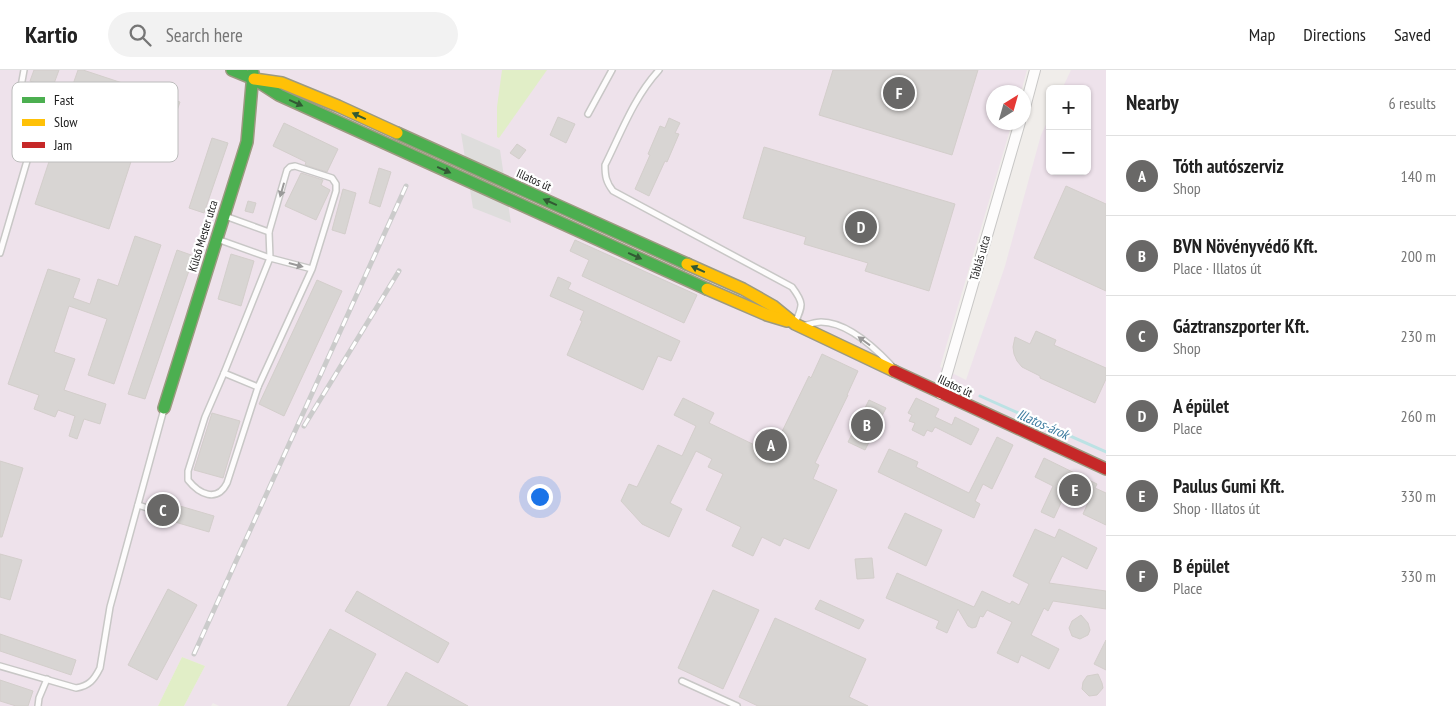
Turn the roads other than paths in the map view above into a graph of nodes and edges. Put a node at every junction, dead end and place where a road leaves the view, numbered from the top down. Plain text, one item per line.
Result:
1 (232, 70) edge
2 (612, 70) edge
3 (659, 70) edge
4 (1036, 70) edge
5 (253, 75) edge
6 (1031, 87) edge
7 (588, 114) dead end
8 (1018, 130) edge
9 (27, 162) edge
10 (224, 216) junction
11 (269, 232) junction
12 (217, 239) junction
13 (0, 253) edge
14 (270, 258) junction
15 (312, 268) junction
16 (798, 325) junction
17 (224, 372) junction
18 (899, 374) junction
19 (258, 387) junction
20 (941, 394) junction
21 (164, 408) joint
22 (1106, 469) edge
23 (138, 505) junction
24 (169, 515) dead end
25 (0, 666) edge
26 (47, 679) junction
27 (682, 681) dead end
28 (38, 706) edge
29 (737, 706) edge

1 - 5 street, Illatos út
2 - 7 lane
3 - 16 lane
4 - 6 street
5 - 10 street, Külső Mester utca
5 - 16 street, Illatos út
8 - 20 street, Táblás utca
9 - 13 lane
10 - 11 lane
10 - 12 street, Külső Mester utca
11 - 14 lane
15 -> 11 lane
12 - 14 lane
12 - 21 street, Külső Mester utca
14 -> 15 lane
14 - 17 lane
15 - 19 lane
16 - 18 street, Illatos út
18 -> 16 lane
17 - 19 lane
17 - 19 lane
18 - 20 street, Illatos út
20 - 22 street, Illatos út
21 - 23 lane
23 - 24 lane
23 - 26 lane
25 - 26 lane
26 - 28 lane
27 - 29 lane

